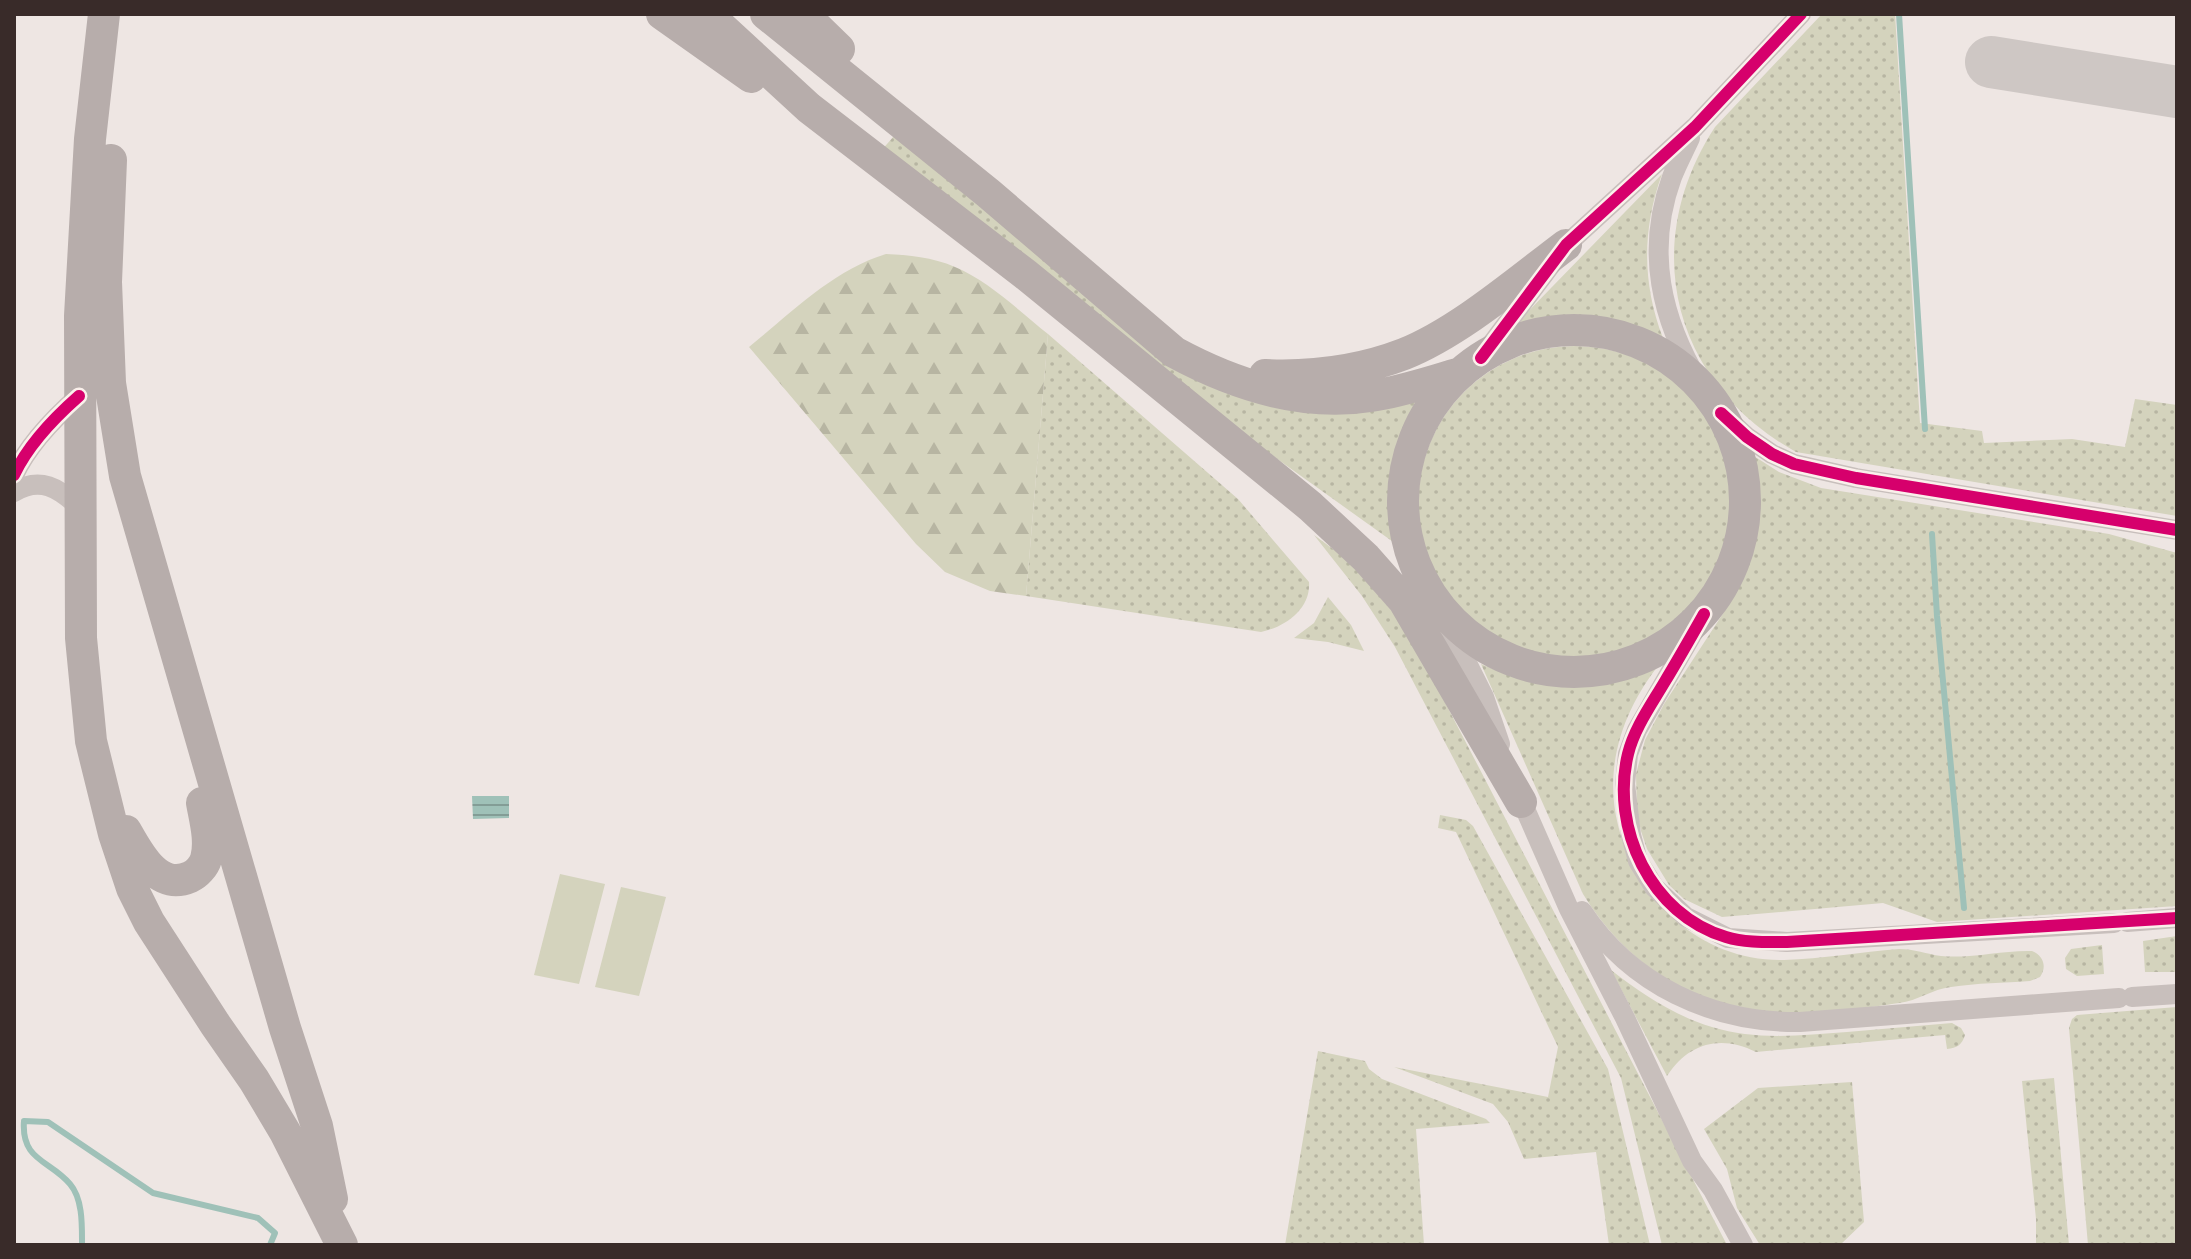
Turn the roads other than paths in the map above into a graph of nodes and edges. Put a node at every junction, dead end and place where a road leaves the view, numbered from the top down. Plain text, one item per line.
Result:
1 (90, 14) edge
2 (104, 14) edge
3 (119, 14) edge
4 (662, 14) edge
5 (707, 14) edge
6 (766, 14) edge
7 (803, 14) edge
8 (1801, 14) edge
9 (809, 108) junction
10 (1695, 127) junction
11 (90, 139) junction
12 (988, 193) junction
13 (1566, 245) junction
14 (1471, 365) junction
15 (1207, 370) junction
16 (1700, 384) junction
17 (79, 396) junction
18 (1721, 413) junction
19 (14, 475) edge
20 (14, 492) edge
21 (1310, 506) junction
22 (79, 507) junction
23 (2177, 530) edge
24 (1430, 593) junction
25 (1704, 614) junction
26 (195, 722) junction
27 (99, 774) junction
28 (1521, 802) junction
29 (1552, 868) junction
30 (2177, 918) edge
31 (2177, 994) edge
32 (342, 1245) edge
33 (1743, 1245) edge

1 - 11 main road
2 - 11 main road
3 - 26 main road
4 - 9 main road
5 - 9 main road
6 - 12 main road
7 - 12 main road
8 - 10 street
9 - 21 main road
10 - 13 street
10 - 16 street
11 - 17 main road
12 - 15 main road
13 - 14 street
13 - 15 main road
14 - 15 main road
14 - 16 main road
14 - 24 main road
16 - 18 main road
17 - 19 street
17 - 22 main road
18 - 23 street
18 - 25 main road
20 - 22 street
21 - 24 main road
21 - 28 main road
22 - 27 main road
24 - 25 main road
24 - 28 street
25 - 30 street
26 - 27 main road
26 - 32 main road
27 - 32 main road
28 - 29 street
29 - 31 street
29 - 33 street

